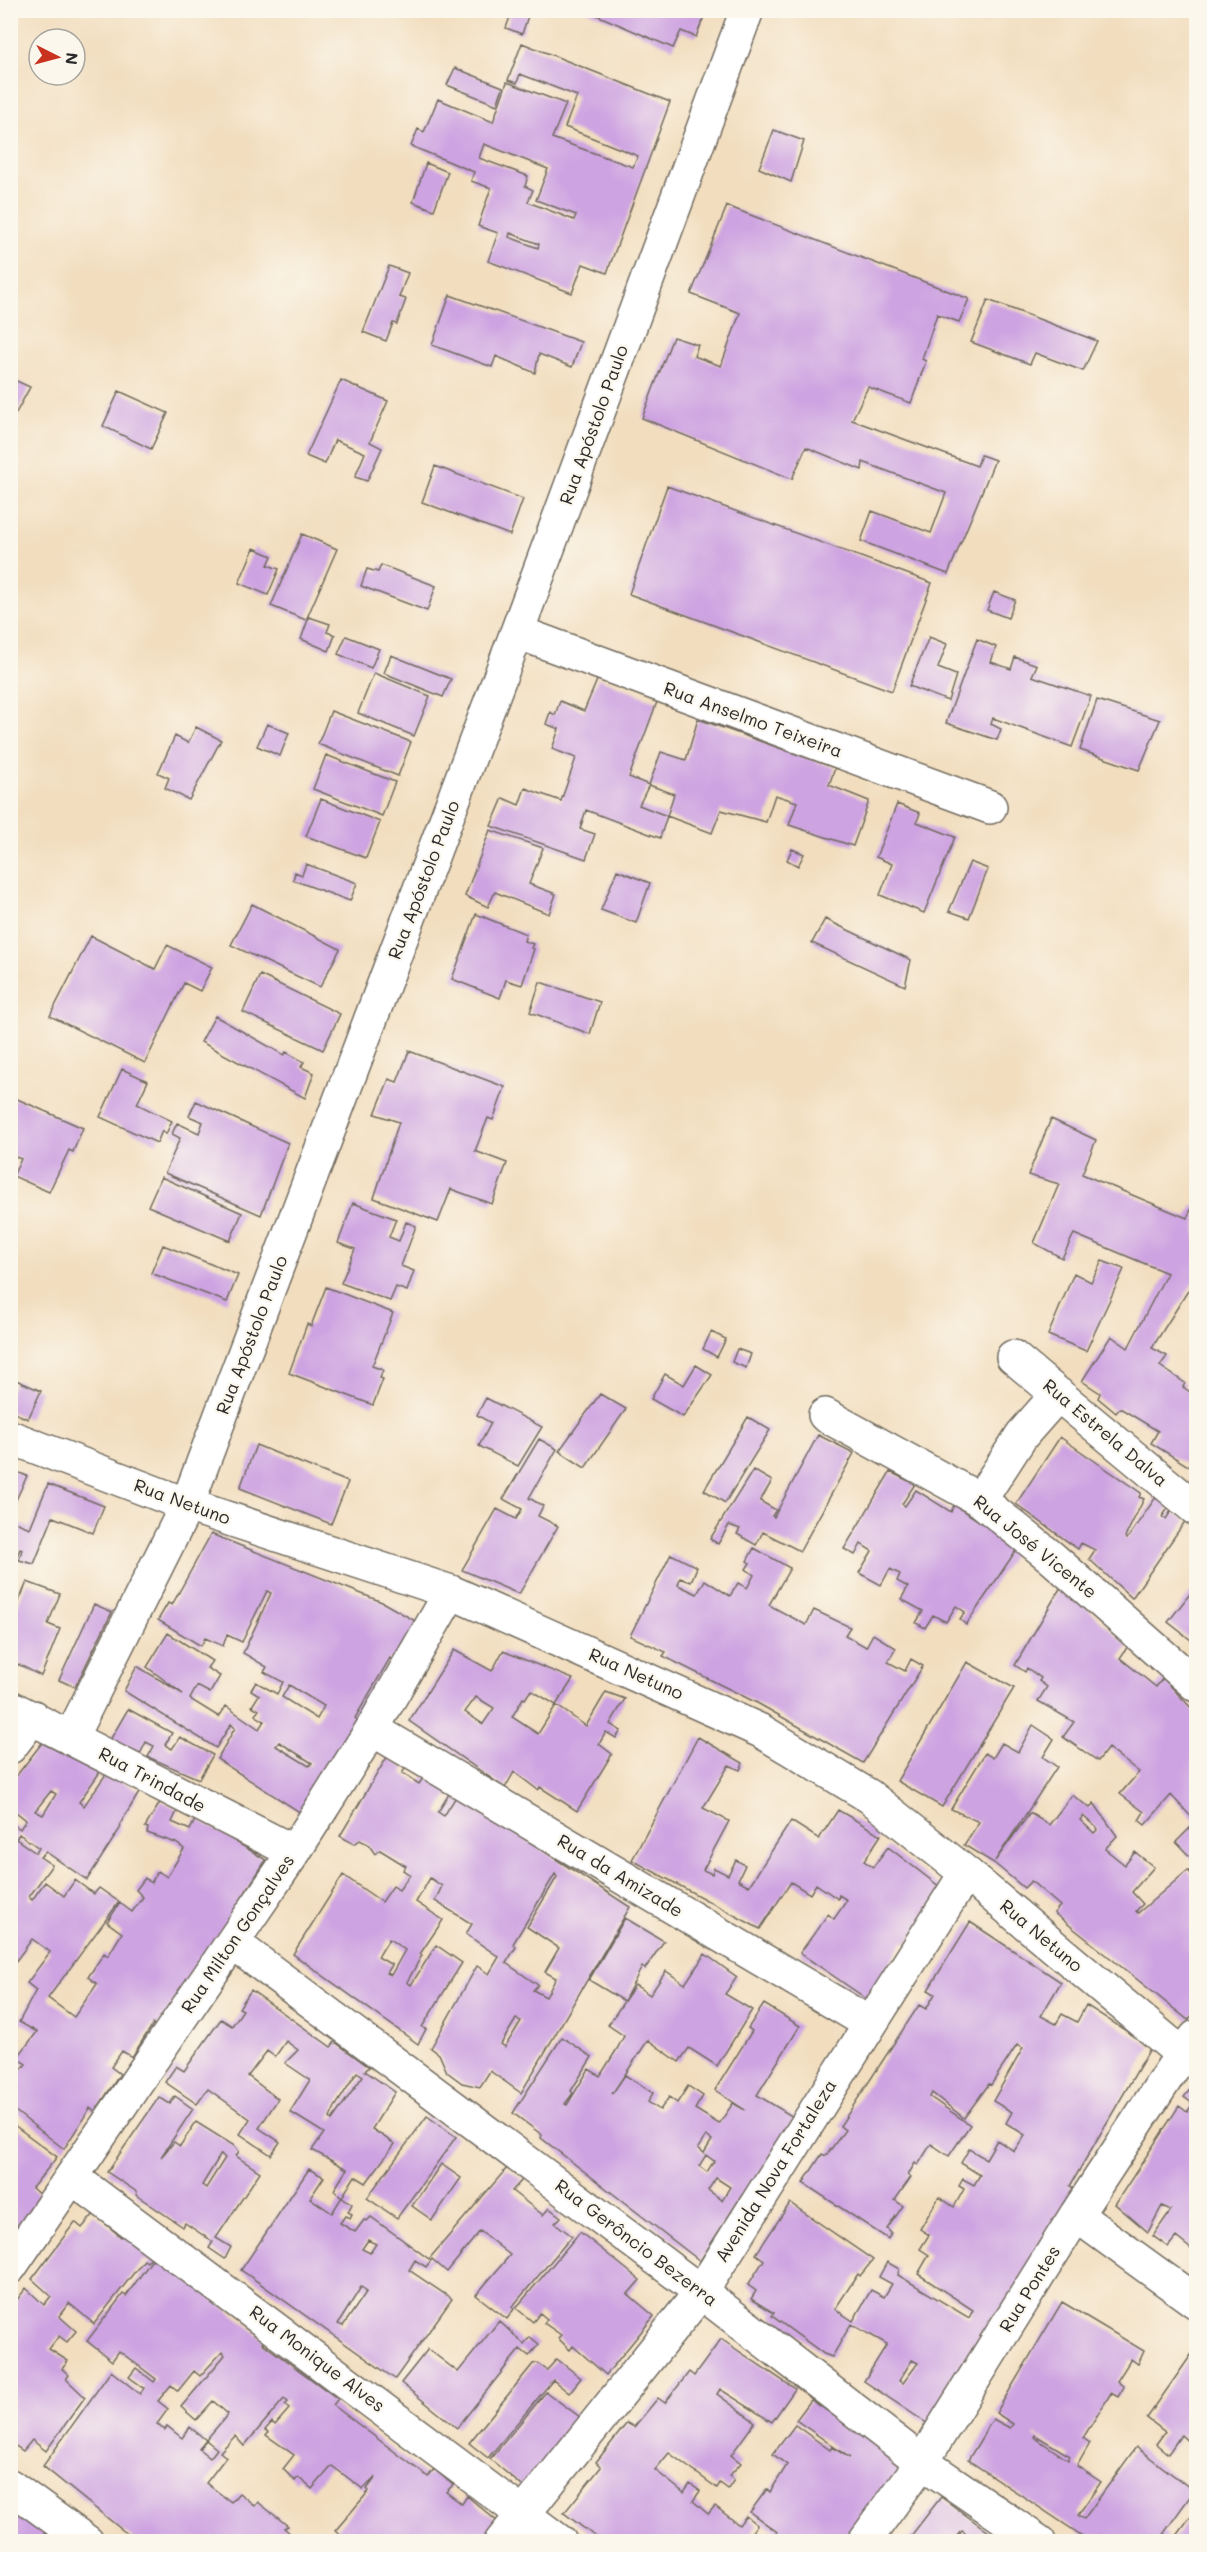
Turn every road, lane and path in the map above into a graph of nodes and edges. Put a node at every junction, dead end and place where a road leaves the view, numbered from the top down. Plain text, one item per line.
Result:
1 (747, 10) edge
2 (517, 632) junction
3 (990, 807) dead end
4 (1013, 1357) dead end
5 (1058, 1394) junction
6 (825, 1415) dead end
7 (10, 1437) edge
8 (980, 1500) junction
9 (188, 1505) junction
10 (1197, 1509) edge
11 (451, 1592) junction
12 (1197, 1685) edge
13 (22, 1712) edge
14 (372, 1729) junction
15 (72, 1737) junction
16 (10, 1747) edge
17 (294, 1852) junction
18 (966, 1873) junction
19 (233, 1943) junction
20 (869, 2023) junction
21 (1189, 2045) edge
22 (73, 2178) junction
23 (1076, 2215) junction
24 (10, 2267) edge
25 (701, 2292) junction
26 (1197, 2302) edge
27 (922, 2462) junction
28 (10, 2486) edge
29 (524, 2513) junction
30 (87, 2541) edge
31 (501, 2541) edge
32 (560, 2541) edge
33 (864, 2541) edge
34 (1039, 2541) edge

1 - 2 street, Rua Apóstolo Paulo
2 - 3 street, Rua Anselmo Teixeira
2 - 9 street, Rua Apóstolo Paulo
4 - 5 street, Rua Estrela Dalva
5 - 8 street
5 - 10 street, Rua Estrela Dalva
6 - 8 street, Rua José Vicente
7 - 9 street, Rua Netuno
8 - 12 street, Rua José Vicente
9 - 11 street, Rua Netuno
9 - 15 street, Rua Apóstolo Paulo
11 - 14 street, Rua Milton Gonçalves
11 - 18 street, Rua Netuno
13 - 15 street, Rua Trindade
13 - 16 street
14 - 17 street, Rua Milton Gonçalves
14 - 20 street, Rua da Amizade
15 - 17 street, Rua Trindade
17 - 19 street, Rua Milton Gonçalves
18 - 20 street, Avenida Nova Fortaleza
18 - 21 street, Rua Netuno
19 - 22 street, Rua Milton Gonçalves
19 - 25 street, Rua Gerôncio Bezerra
20 - 25 street, Avenida Nova Fortaleza
21 - 23 street, Rua Pontes
22 - 24 street, Rua Milton Gonçalves
22 - 29 street, Rua Monique Alves
23 - 26 street
23 - 27 street, Rua Pontes
25 - 27 street, Rua Gerôncio Bezerra
25 - 29 street, Avenida Nova Fortaleza
27 - 33 street, Rua Pontes
27 - 34 street, Rua Gerôncio Bezerra
28 - 30 street
29 - 31 street, Avenida Nova Fortaleza
29 - 32 street, Rua Monique Alves

